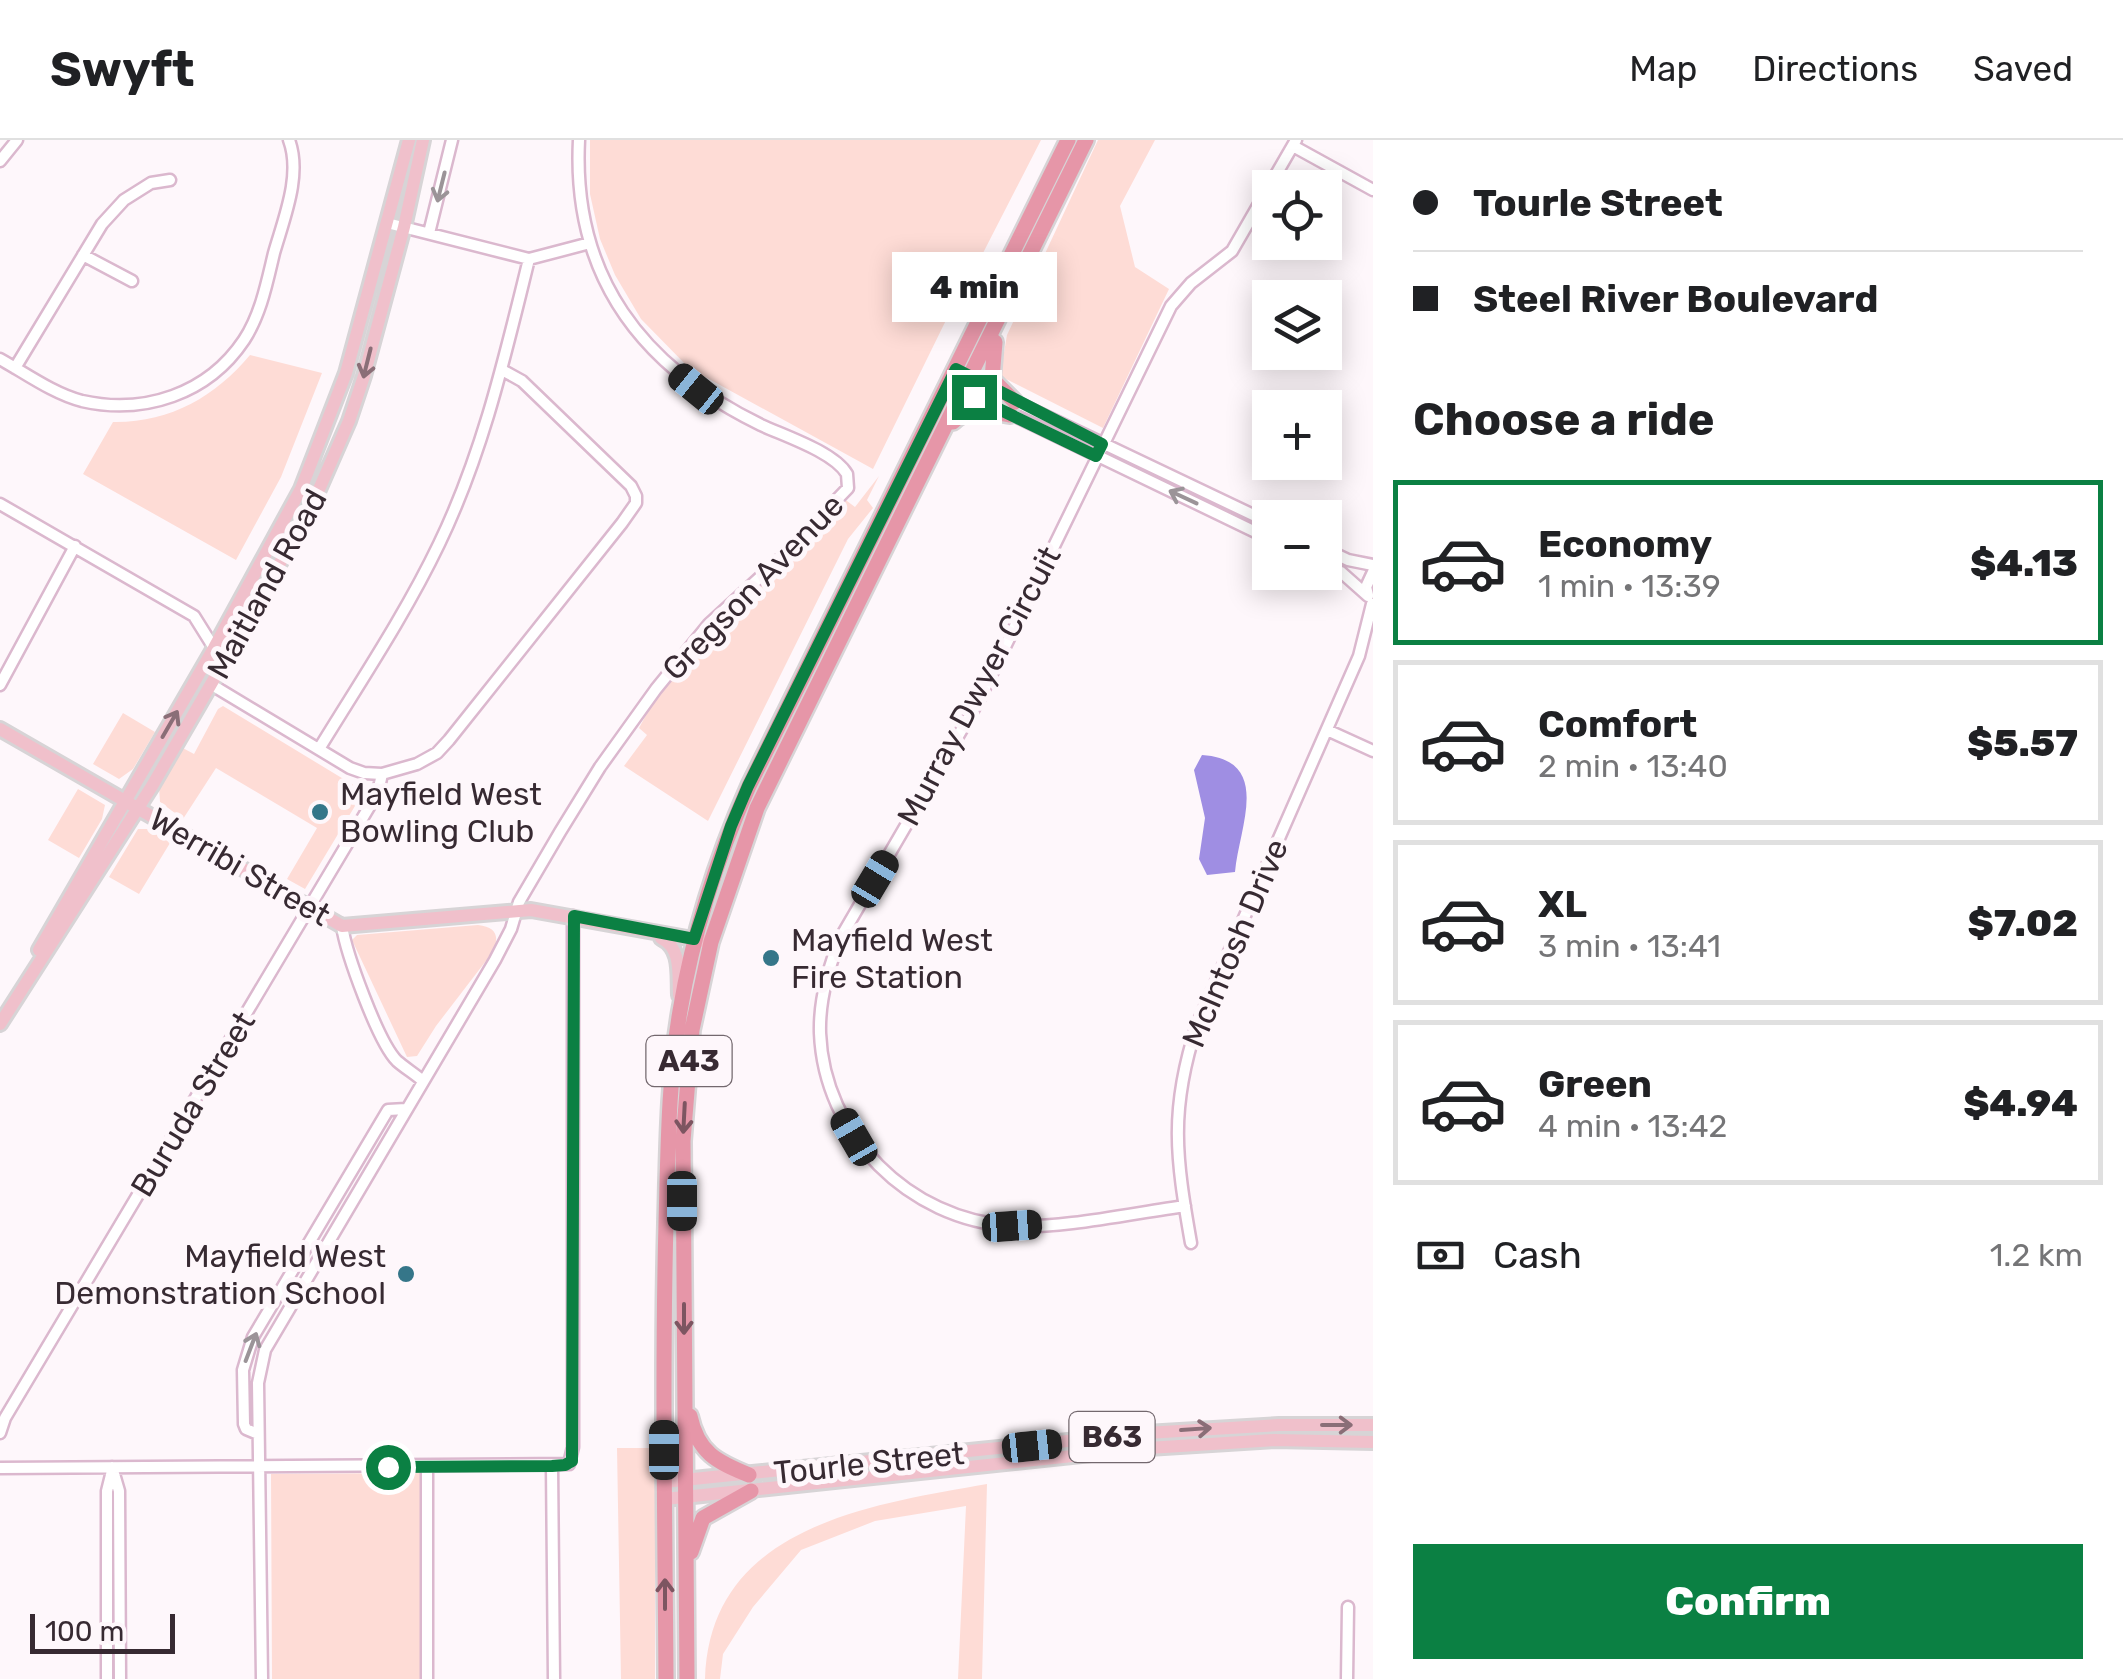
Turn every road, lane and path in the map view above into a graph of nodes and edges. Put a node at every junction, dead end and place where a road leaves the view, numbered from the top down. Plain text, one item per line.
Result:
1 (17, 140) edge
2 (289, 140) edge
3 (409, 140) edge
4 (424, 140) edge
5 (452, 140) edge
6 (579, 140) edge
7 (1068, 140) edge
8 (1086, 140) edge
9 (1295, 143) edge
10 (0, 161) edge
11 (170, 180) dead end
12 (1373, 190) edge
13 (387, 224) junction
14 (404, 227) junction
15 (429, 233) junction
16 (590, 243) junction
17 (84, 255) junction
18 (529, 259) junction
19 (132, 281) dead end
20 (1015, 286) junction
21 (0, 359) edge
22 (15, 368) junction
23 (502, 370) junction
24 (952, 376) junction
25 (968, 385) junction
26 (1012, 408) junction
27 (941, 438) junction
28 (1102, 444) junction
29 (1096, 456) junction
30 (651, 494) dead end
31 (636, 496) junction
32 (0, 504) edge
33 (1252, 515) edge
34 (1252, 530) edge
35 (75, 546) junction
36 (1342, 557) edge
37 (1373, 568) edge
38 (1342, 574) edge
39 (1371, 602) edge
40 (1373, 637) edge
41 (214, 648) junction
42 (1359, 656) junction
43 (0, 685) edge
44 (212, 685) junction
45 (0, 729) edge
46 (1326, 730) junction
47 (320, 749) junction
48 (1373, 751) edge
49 (382, 774) junction
50 (126, 800) junction
51 (139, 808) junction
52 (310, 910) junction
53 (515, 912) junction
54 (574, 916) junction
55 (342, 926) junction
56 (633, 928) junction
57 (703, 940) junction
58 (22, 989) junction
59 (680, 1007) junction
60 (0, 1024) edge
61 (423, 1081) junction
62 (1185, 1206) junction
63 (1191, 1244) dead end
64 (683, 1383) junction
65 (1373, 1426) edge
66 (0, 1433) edge
67 (1373, 1442) edge
68 (552, 1466) junction
69 (112, 1467) junction
70 (427, 1467) junction
71 (0, 1468) edge
72 (258, 1468) junction
73 (750, 1483) junction
74 (685, 1490) junction
75 (665, 1491) junction
76 (686, 1572) junction
77 (1348, 1607) dead end
78 (107, 1679) edge
79 (120, 1679) edge
80 (262, 1679) edge
81 (427, 1679) edge
82 (554, 1679) edge
83 (666, 1679) edge
84 (688, 1679) edge
85 (1347, 1679) edge

1 - 10 street
2 - 22 street
3 - 13 main road, Maitland Road
4 - 14 main road, Maitland Road
5 -> 15 street
6 - 16 street
7 - 24 highway, A43
8 - 20 highway, A43
9 - 12 street
9 - 28 street, Murray Dwyer Circuit
11 - 17 street
13 - 14 street
13 - 41 main road, Maitland Road
14 - 15 street
14 -> 44 main road, Maitland Road
15 - 18 street
16 - 18 street
16 - 53 street, Gregson Avenue
17 - 19 street
17 - 22 street
18 - 23 street
20 - 25 highway, A43
20 - 26 highway
21 - 22 street
23 - 31 street
23 - 47 street
24 - 25 street
24 - 57 highway, A43
25 - 26 street
25 - 27 highway, A43
26 - 27 highway
26 - 28 street
26 - 29 street
27 - 57 highway, A43
28 - 29 street, Murray Dwyer Circuit
28 - 33 street
34 -> 29 street
29 - 62 street, Murray Dwyer Circuit
30 - 31 street
31 - 49 street
32 - 35 street
35 - 41 street
35 - 43 street
36 - 37 street
37 - 39 street, McIntosh Drive
38 - 39 street
39 - 42 street, McIntosh Drive
40 - 42 street, McIntosh Drive
50 -> 41 main road, Maitland Road
42 - 46 street, McIntosh Drive
44 - 47 street
44 - 51 main road, Maitland Road
45 - 50 main road, Werribi Street
46 - 48 street
46 - 62 street, McIntosh Drive
47 - 49 street
49 - 52 street, Buruda Street
50 - 51 main road, Werribi Street
50 - 58 main road, Maitland Road
51 - 52 main road, Werribi Street
51 - 58 main road, Maitland Road
52 - 55 main road, Werribi Street
52 - 66 street, Buruda Street
53 - 54 main road
53 - 55 main road
53 - 61 street, Gregson Avenue
54 - 56 main road
54 - 68 street
55 - 61 street
56 - 57 main road
56 - 59 main road
57 - 59 highway, A43
57 -> 64 highway, A43
58 - 60 main road, Maitland Road
59 - 75 highway, A43
61 - 72 street, Gregson Avenue
62 - 63 street, McIntosh Drive
64 - 73 highway
64 - 74 highway, A43
73 -> 65 main road, Tourle Street / B63
67 - 73 main road, Tourle Street / B63
68 - 70 street
68 - 82 street
69 - 71 street
69 - 72 street
69 - 78 street
69 - 79 street
70 - 72 street
70 - 81 street
72 - 80 street, Gregson Avenue
73 - 74 main road, Tourle Street / B63
73 - 76 highway, B63
74 - 75 main road, Tourle Street / B63
74 - 76 highway, A43
83 -> 75 highway, A43
76 - 84 highway, A43
77 - 85 street

